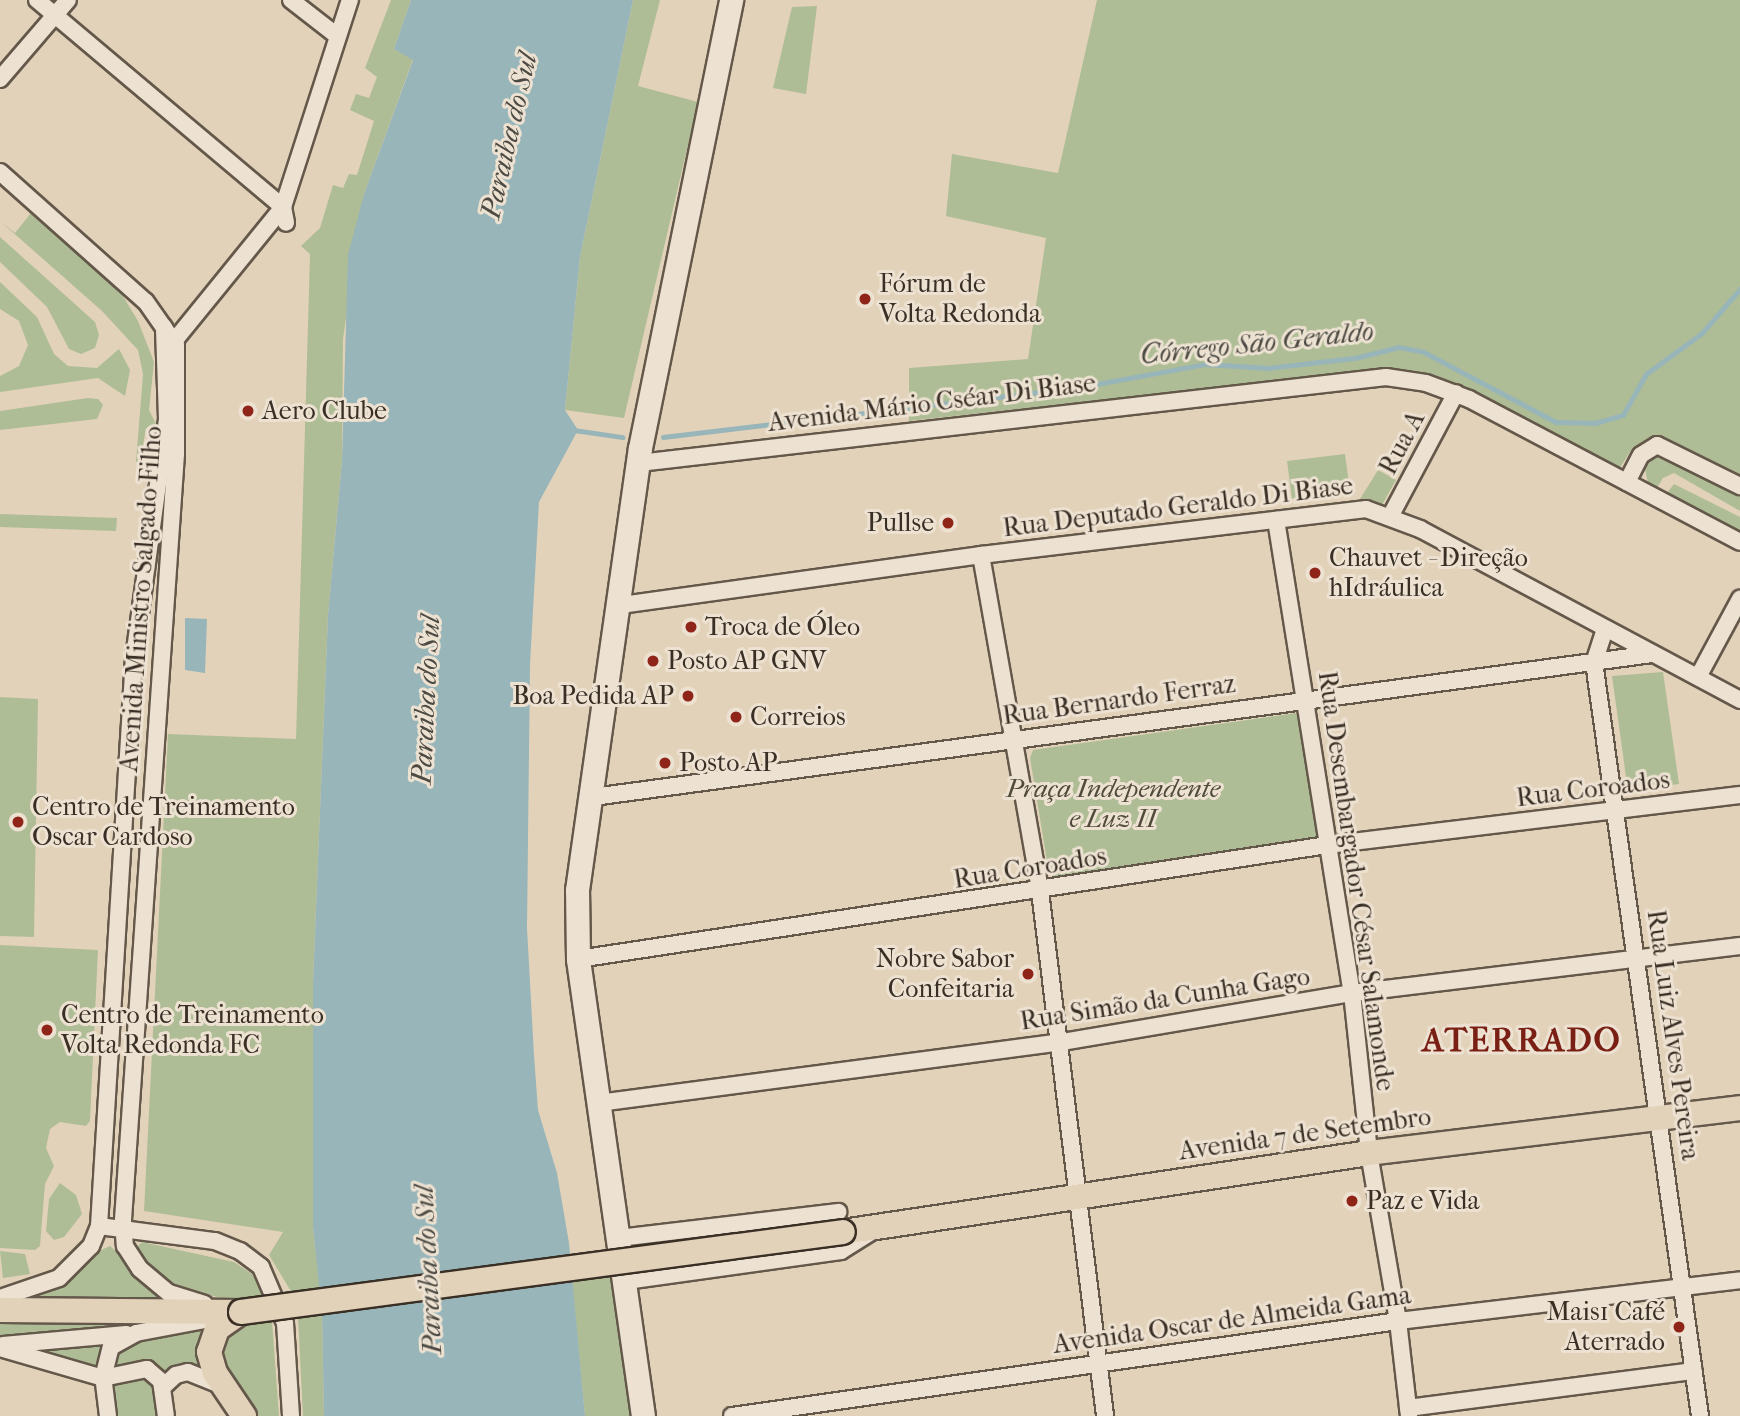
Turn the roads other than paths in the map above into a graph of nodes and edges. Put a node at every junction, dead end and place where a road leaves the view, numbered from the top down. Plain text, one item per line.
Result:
1 (37, 0) edge
2 (68, 0) edge
3 (291, 0) edge
4 (350, 0) edge
5 (731, 0) edge
6 (55, 16) junction
7 (336, 35) junction
8 (0, 79) edge
9 (0, 172) edge
10 (285, 215) junction
11 (197, 310) junction
12 (163, 321) junction
13 (175, 340) junction
14 (1456, 393) junction
15 (640, 455) junction
16 (1627, 482) junction
17 (1740, 485) edge
18 (1391, 515) junction
19 (1276, 520) junction
20 (1740, 542) edge
21 (981, 555) junction
22 (1740, 599) edge
23 (621, 605) junction
24 (1605, 629) junction
25 (1652, 654) junction
26 (1594, 662) junction
27 (1698, 677) junction
28 (1305, 698) junction
29 (1740, 700) edge
30 (1012, 740) junction
31 (1740, 795) edge
32 (593, 797) junction
33 (1616, 812) junction
34 (1326, 845) junction
35 (1040, 891) junction
36 (1740, 946) edge
37 (1639, 958) junction
38 (578, 959) junction
39 (1352, 993) junction
40 (1056, 1043) junction
41 (599, 1103) junction
42 (1740, 1108) edge
43 (1660, 1119) junction
44 (1369, 1153) junction
45 (1076, 1196) junction
46 (841, 1222) junction
47 (99, 1226) junction
48 (879, 1227) junction
49 (124, 1229) junction
50 (619, 1238) junction
51 (1740, 1280) edge
52 (626, 1281) junction
53 (1682, 1287) junction
54 (0, 1298) edge
55 (0, 1310) edge
56 (230, 1312) junction
57 (1398, 1321) junction
58 (136, 1334) junction
59 (0, 1347) edge
60 (1098, 1362) junction
61 (1694, 1371) junction
62 (103, 1378) junction
63 (163, 1387) junction
64 (227, 1390) junction
65 (1408, 1412) edge
66 (108, 1416) edge
67 (166, 1416) edge
68 (244, 1416) edge
69 (290, 1416) edge
70 (643, 1416) edge
71 (732, 1416) edge
72 (1105, 1416) edge
73 (1700, 1416) edge

1 - 6 street
2 - 6 street
3 - 7 street
4 - 7 street
5 - 15 street
6 - 8 street
6 - 10 street
7 - 10 street
9 - 12 street
10 - 11 street
11 - 12 street
11 - 13 street
12 - 13 street
12 - 47 street, Avenida Ministro Salgado Filho
13 - 49 street, Avenida Ministro Salgado Filho
14 - 15 street, Avenida Mário Cséar Di Biase
14 - 16 street, Avenida Mário Cséar Di Biase
14 - 18 street, Rua A
15 - 23 street
16 - 17 street
16 - 20 street, Avenida Mário Cséar Di Biase
18 - 19 street, Rua Deputado Geraldo Di Biase
18 - 24 street, Rua Deputado Geraldo Di Biase
19 - 21 street, Rua Deputado Geraldo Di Biase
19 - 28 street, Rua Desembargador César Salamonde
21 - 23 street, Rua Deputado Geraldo Di Biase
21 - 30 street
22 - 27 street
23 - 32 street
24 - 25 street, Rua Deputado Geraldo Di Biase
24 - 26 street
25 - 26 street, Rua Bernardo Ferraz
25 - 27 street, Rua Deputado Geraldo Di Biase
26 - 28 street, Rua Bernardo Ferraz
26 - 33 street, Rua Luiz Alves Pereira
27 - 29 street, Rua Deputado Geraldo Di Biase
28 - 30 street, Rua Bernardo Ferraz
28 - 34 street, Rua Desembargador César Salamonde
30 - 32 street, Rua Bernardo Ferraz
30 - 35 street
31 - 33 street, Rua Coroados
32 - 38 street
33 - 34 street, Rua Coroados
33 - 37 street, Rua Luiz Alves Pereira
34 - 35 street, Rua Coroados
34 - 39 street, Rua Desembargador César Salamonde
35 - 38 street, Rua Coroados
35 - 40 street
36 - 37 street, Rua Simão da Cunha Gago
37 - 39 street, Rua Simão da Cunha Gago
37 - 43 street, Rua Luiz Alves Pereira
38 - 41 street
39 - 40 street, Rua Simão da Cunha Gago
39 - 44 street, Rua Desembargador César Salamonde
40 - 41 street, Rua Simão da Cunha Gago
40 - 45 street
41 - 50 street
42 - 43 main road, Avenida 7 de Setembro
43 - 44 main road, Avenida 7 de Setembro
43 - 53 street, Rua Luiz Alves Pereira
44 - 45 main road, Avenida 7 de Setembro
44 - 57 street, Rua Desembargador César Salamonde
45 - 48 main road, Avenida 7 de Setembro
45 - 60 street
46 - 48 main road, Avenida 7 de Setembro
46 - 50 street, Avenida 7 de Setembro
46 - 56 main road, bridge
47 - 49 street
47 - 54 street, Avenida Ministro Salgado Filho
48 - 52 street, Avenida 7 de Setembro
49 - 56 street, Avenida Ministro Salgado Filho
49 - 69 street
50 - 52 street
51 - 53 street, Avenida Oscar de Almeida Gama
52 - 70 street
53 - 57 street, Avenida Oscar de Almeida Gama
53 - 61 street, Rua Luiz Alves Pereira
55 - 56 main road
56 - 58 street
56 - 64 main road
57 - 60 street, Avenida Oscar de Almeida Gama
57 - 65 street, Rua Desembargador César Salamonde
58 - 59 street
58 - 62 street
59 - 62 street
60 - 71 street, Avenida Oscar de Almeida Gama
60 - 72 street
61 - 65 street
61 - 73 street, Rua Luiz Alves Pereira
62 - 63 street
62 - 66 street
63 - 64 street
63 - 67 street
64 - 68 main road

